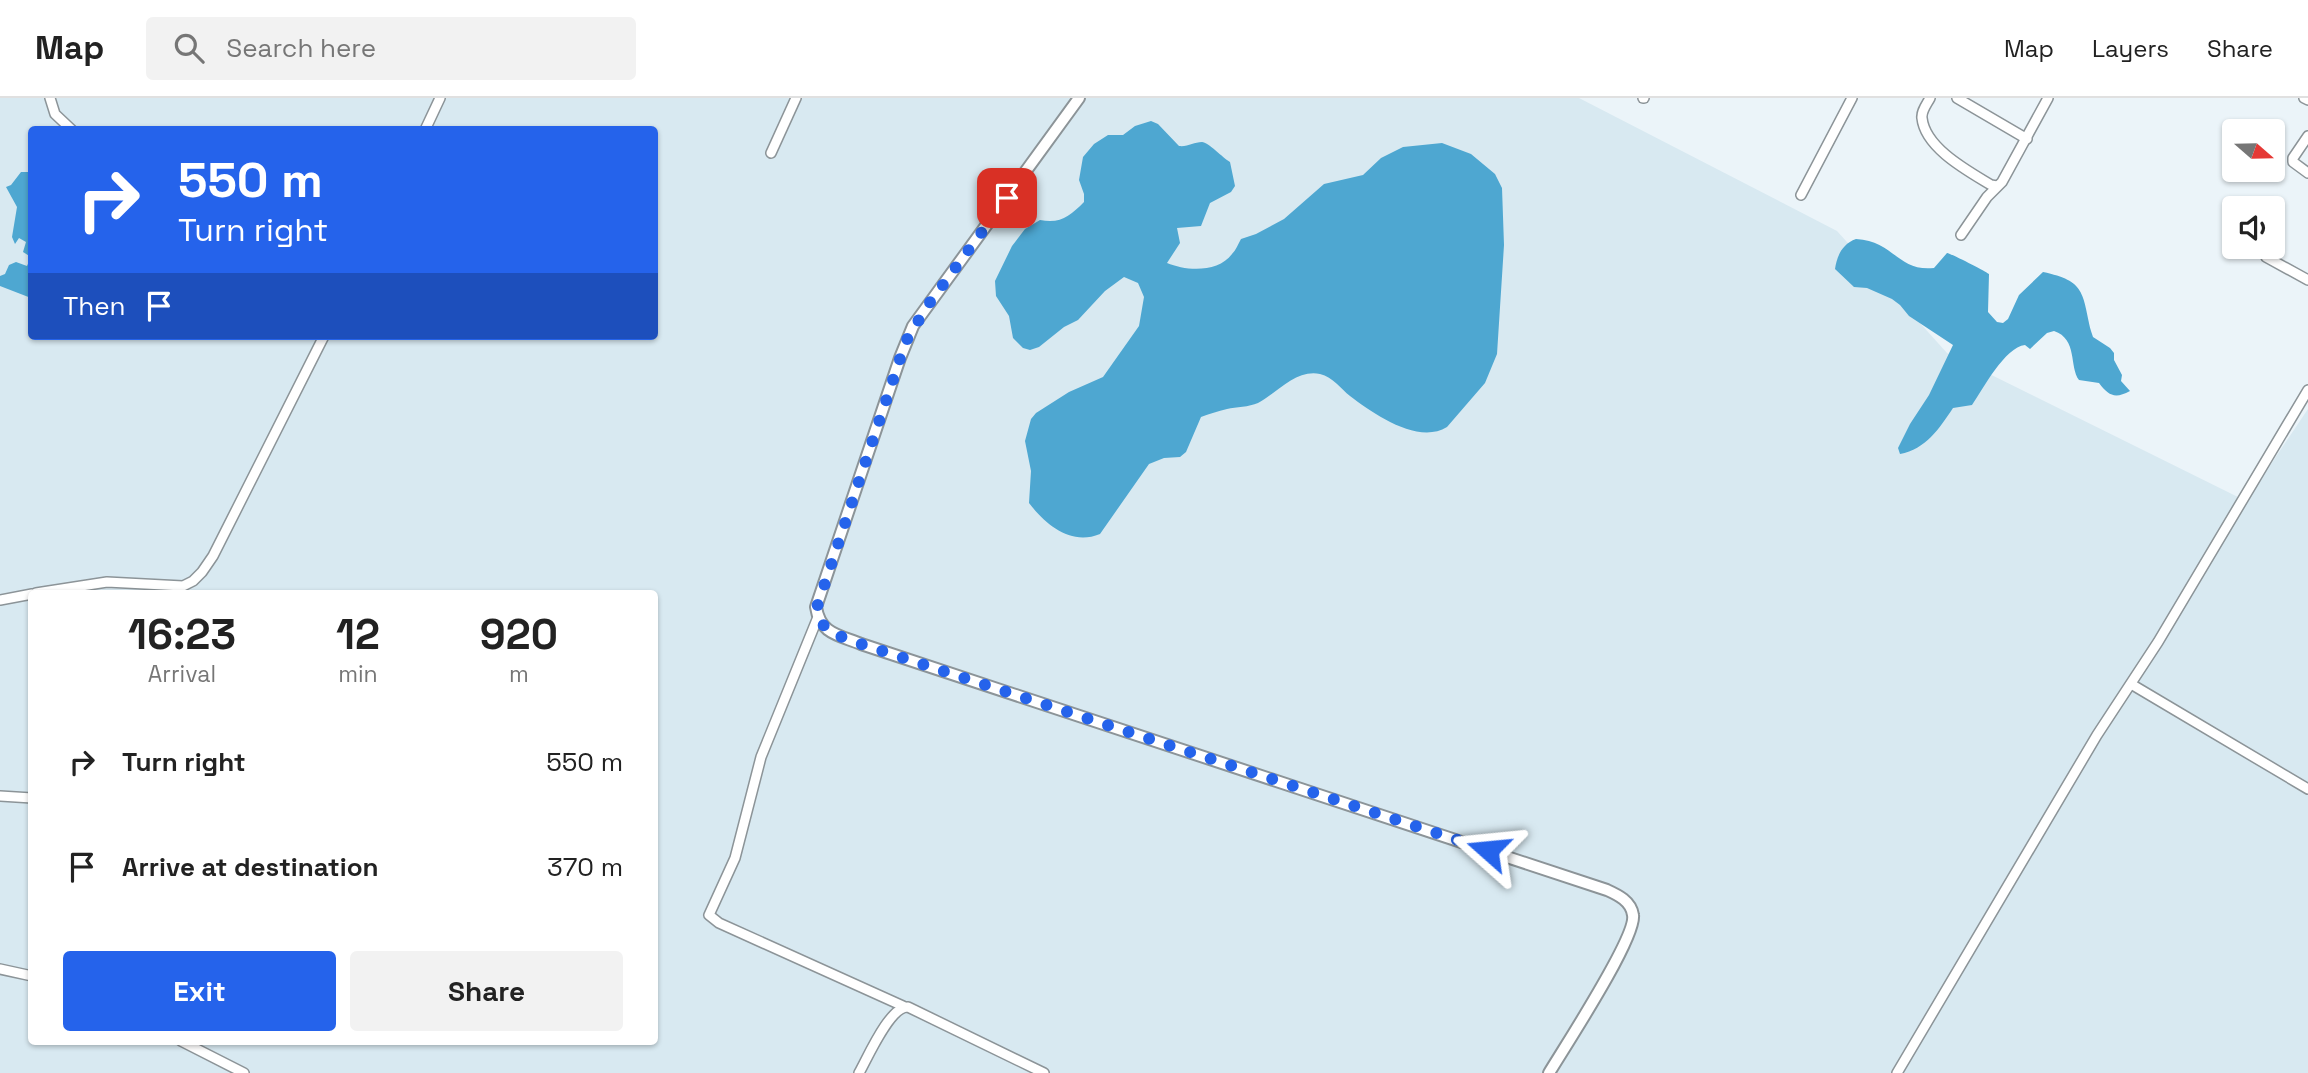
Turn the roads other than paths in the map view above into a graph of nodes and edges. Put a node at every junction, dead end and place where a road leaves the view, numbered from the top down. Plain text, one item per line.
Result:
1 (50, 98) edge
2 (440, 98) edge
3 (796, 98) edge
4 (1079, 98) edge
5 (1852, 98) edge
6 (1929, 98) edge
7 (1957, 98) edge
8 (2048, 98) edge
9 (68, 126) edge
10 (427, 126) edge
11 (2308, 136) edge
12 (2027, 139) junction
13 (771, 153) dead end
14 (2308, 173) edge
15 (1997, 186) junction
16 (1801, 195) dead end
17 (1961, 235) dead end
18 (2270, 259) edge
19 (2308, 280) edge
20 (322, 340) edge
21 (2308, 390) edge
22 (58, 590) edge
23 (28, 595) edge
24 (0, 600) edge
25 (818, 617) junction
26 (2131, 684) junction
27 (2308, 789) edge
28 (0, 796) edge
29 (28, 798) edge
30 (0, 969) edge
31 (28, 973) edge
32 (903, 1006) junction
33 (189, 1045) edge
34 (244, 1073) edge
35 (859, 1073) edge
36 (1044, 1073) edge
37 (1549, 1073) edge
38 (1897, 1073) edge

1 - 9 street
2 - 10 street
3 - 13 street
4 - 25 street
5 - 16 street
6 - 15 street
7 - 12 street
8 - 12 street
11 - 14 street
12 - 15 street
15 - 17 street
18 - 19 street
20 - 22 street
21 - 26 street
23 - 24 street
25 - 32 street
25 - 37 street
26 - 27 street
26 - 38 street
28 - 29 street
30 - 31 street
32 - 35 street
32 - 36 street
33 - 34 street

